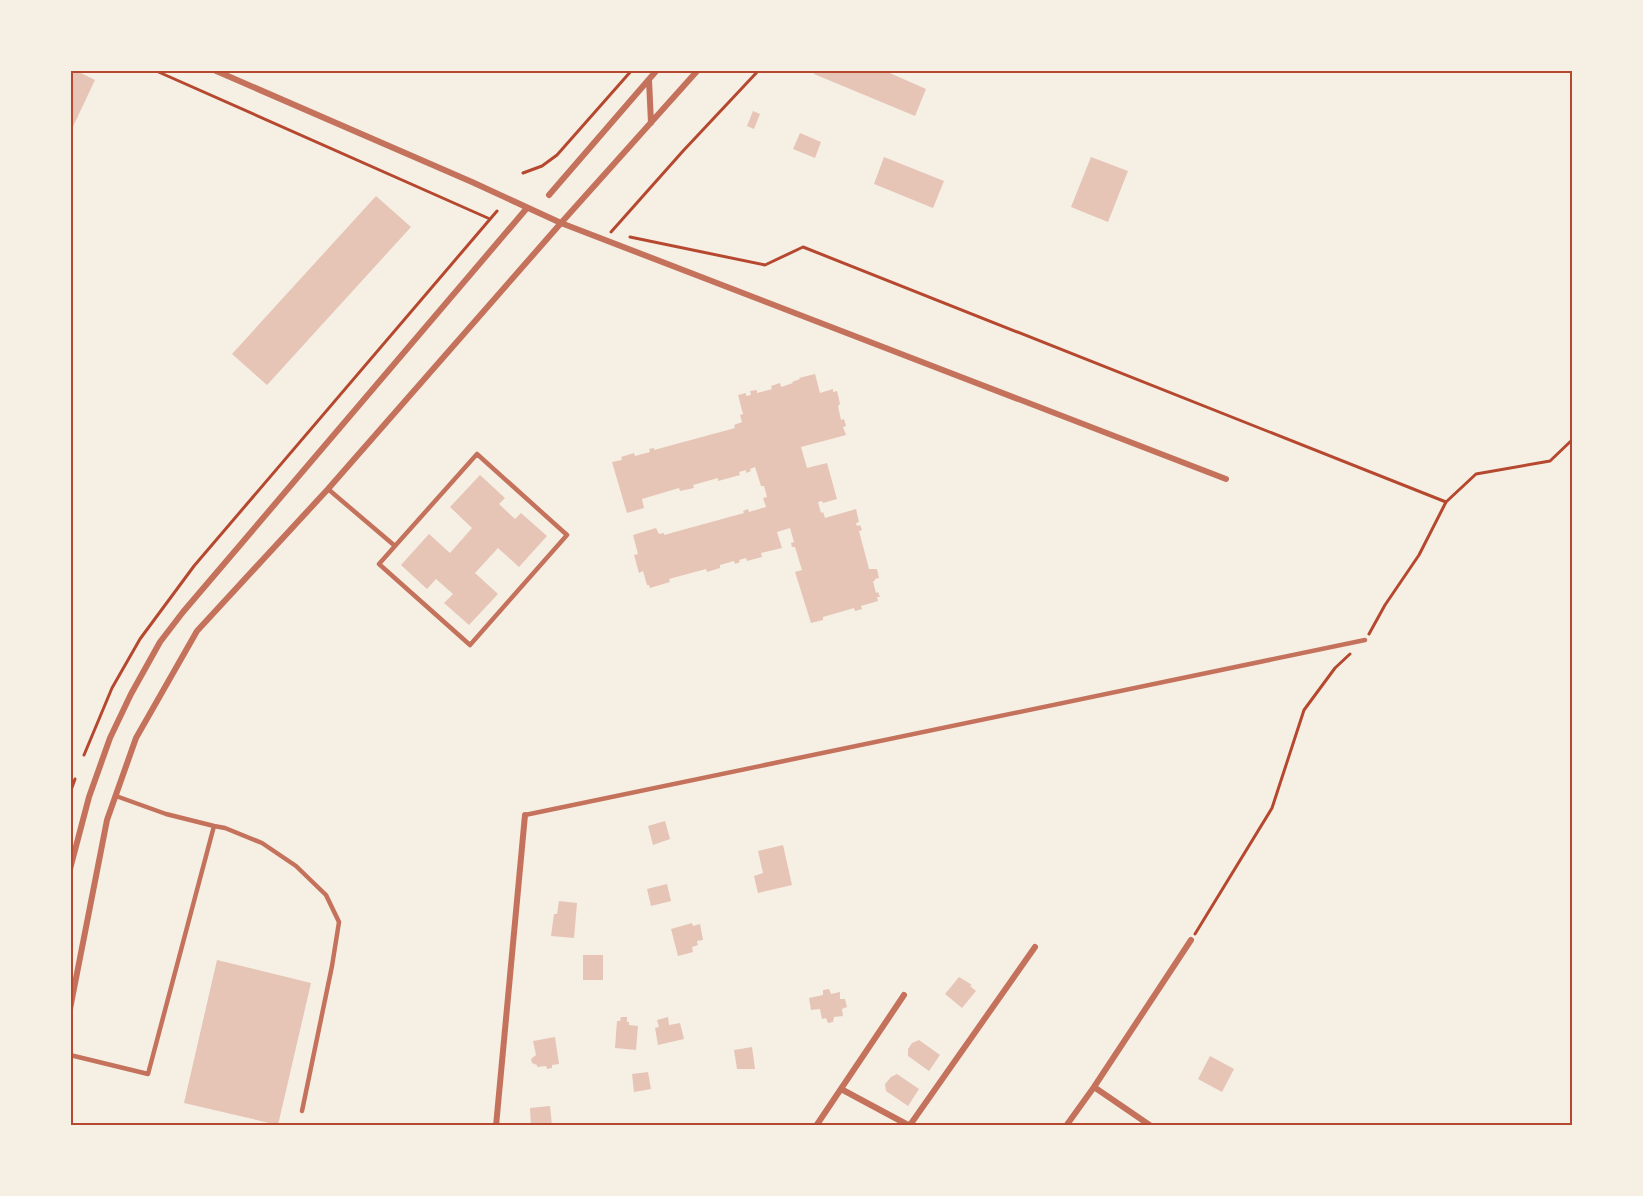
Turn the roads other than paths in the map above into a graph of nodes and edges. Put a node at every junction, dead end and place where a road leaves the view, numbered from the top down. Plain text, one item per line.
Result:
1 (214, 70) edge
2 (657, 70) edge
3 (698, 70) edge
4 (649, 79) junction
5 (651, 123) junction
6 (549, 195) dead end
7 (527, 208) junction
8 (561, 223) junction
9 (1226, 479) dead end
10 (328, 489) junction
11 (395, 546) junction
12 (1365, 640) road end
13 (116, 796) junction
14 (525, 815) joint
15 (214, 826) junction
16 (70, 869) edge
17 (1191, 940) road end
18 (1035, 947) dead end
19 (904, 995) dead end
20 (70, 1009) edge
21 (70, 1056) edge
22 (1094, 1087) junction
23 (841, 1089) junction
24 (302, 1111) dead end
25 (496, 1125) edge
26 (816, 1125) edge
27 (910, 1125) edge
28 (1066, 1125) edge
29 (1151, 1125) edge

1 - 7 street
2 - 4 street
3 - 5 street
4 - 5 street
4 - 6 street
5 - 8 street
7 - 8 street
7 - 16 street
8 - 9 street
8 - 10 street
10 - 11 lane
10 - 13 street
11 - 11 lane
12 - 14 lane
13 - 15 lane
13 - 20 street
14 - 25 street
15 - 21 lane
15 - 24 lane
17 - 22 street
18 - 27 street
19 - 23 street
22 - 28 street
22 - 29 street
23 - 26 street
23 - 27 street

